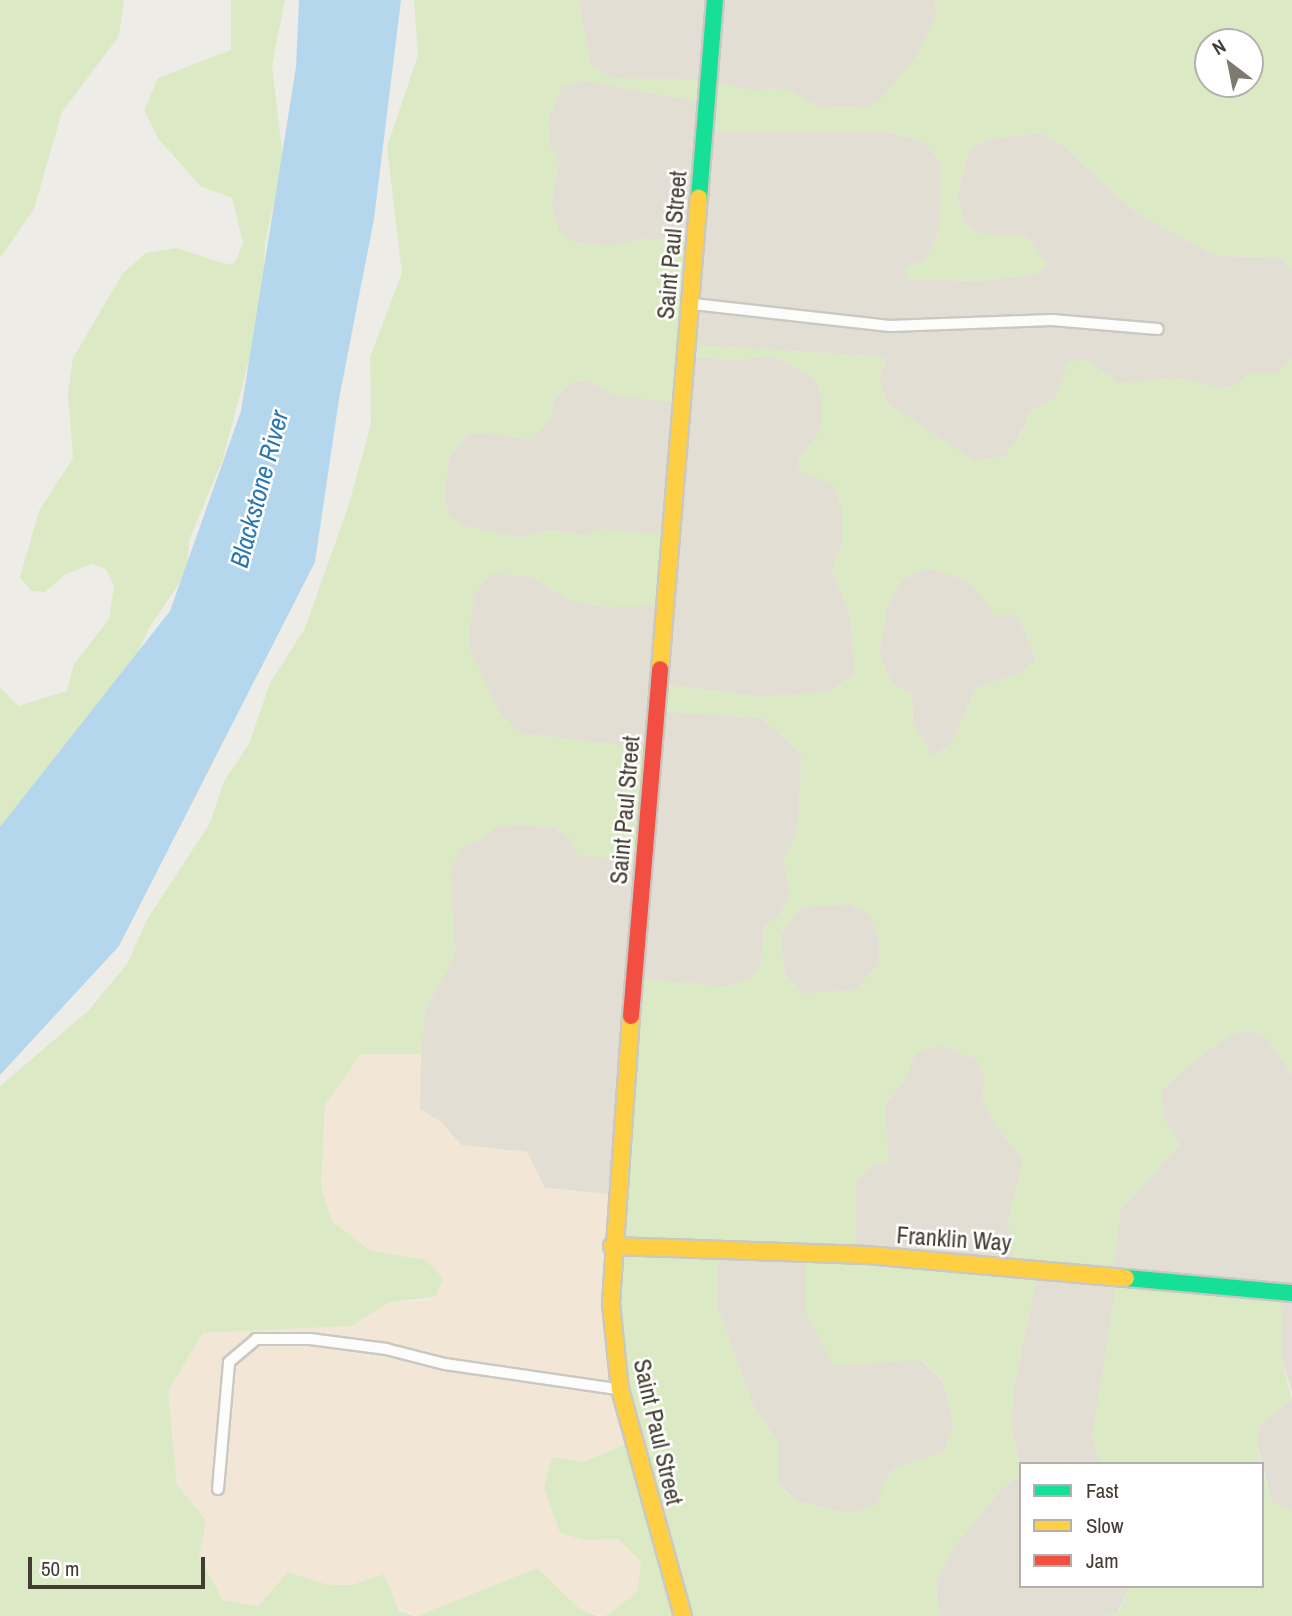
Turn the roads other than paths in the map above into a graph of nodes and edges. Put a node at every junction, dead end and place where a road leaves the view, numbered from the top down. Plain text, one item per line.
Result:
1 (715, 0) edge
2 (690, 303) junction
3 (1158, 329) dead end
4 (612, 1246) junction
5 (1292, 1293) edge
6 (620, 1389) junction
7 (218, 1489) dead end
8 (683, 1616) edge

1 - 2 main road, Saint Paul Street
2 - 3 lane
2 - 4 main road, Saint Paul Street
4 - 5 main road, Franklin Way
4 - 6 main road, Saint Paul Street
6 - 7 lane
6 - 8 main road, Saint Paul Street

